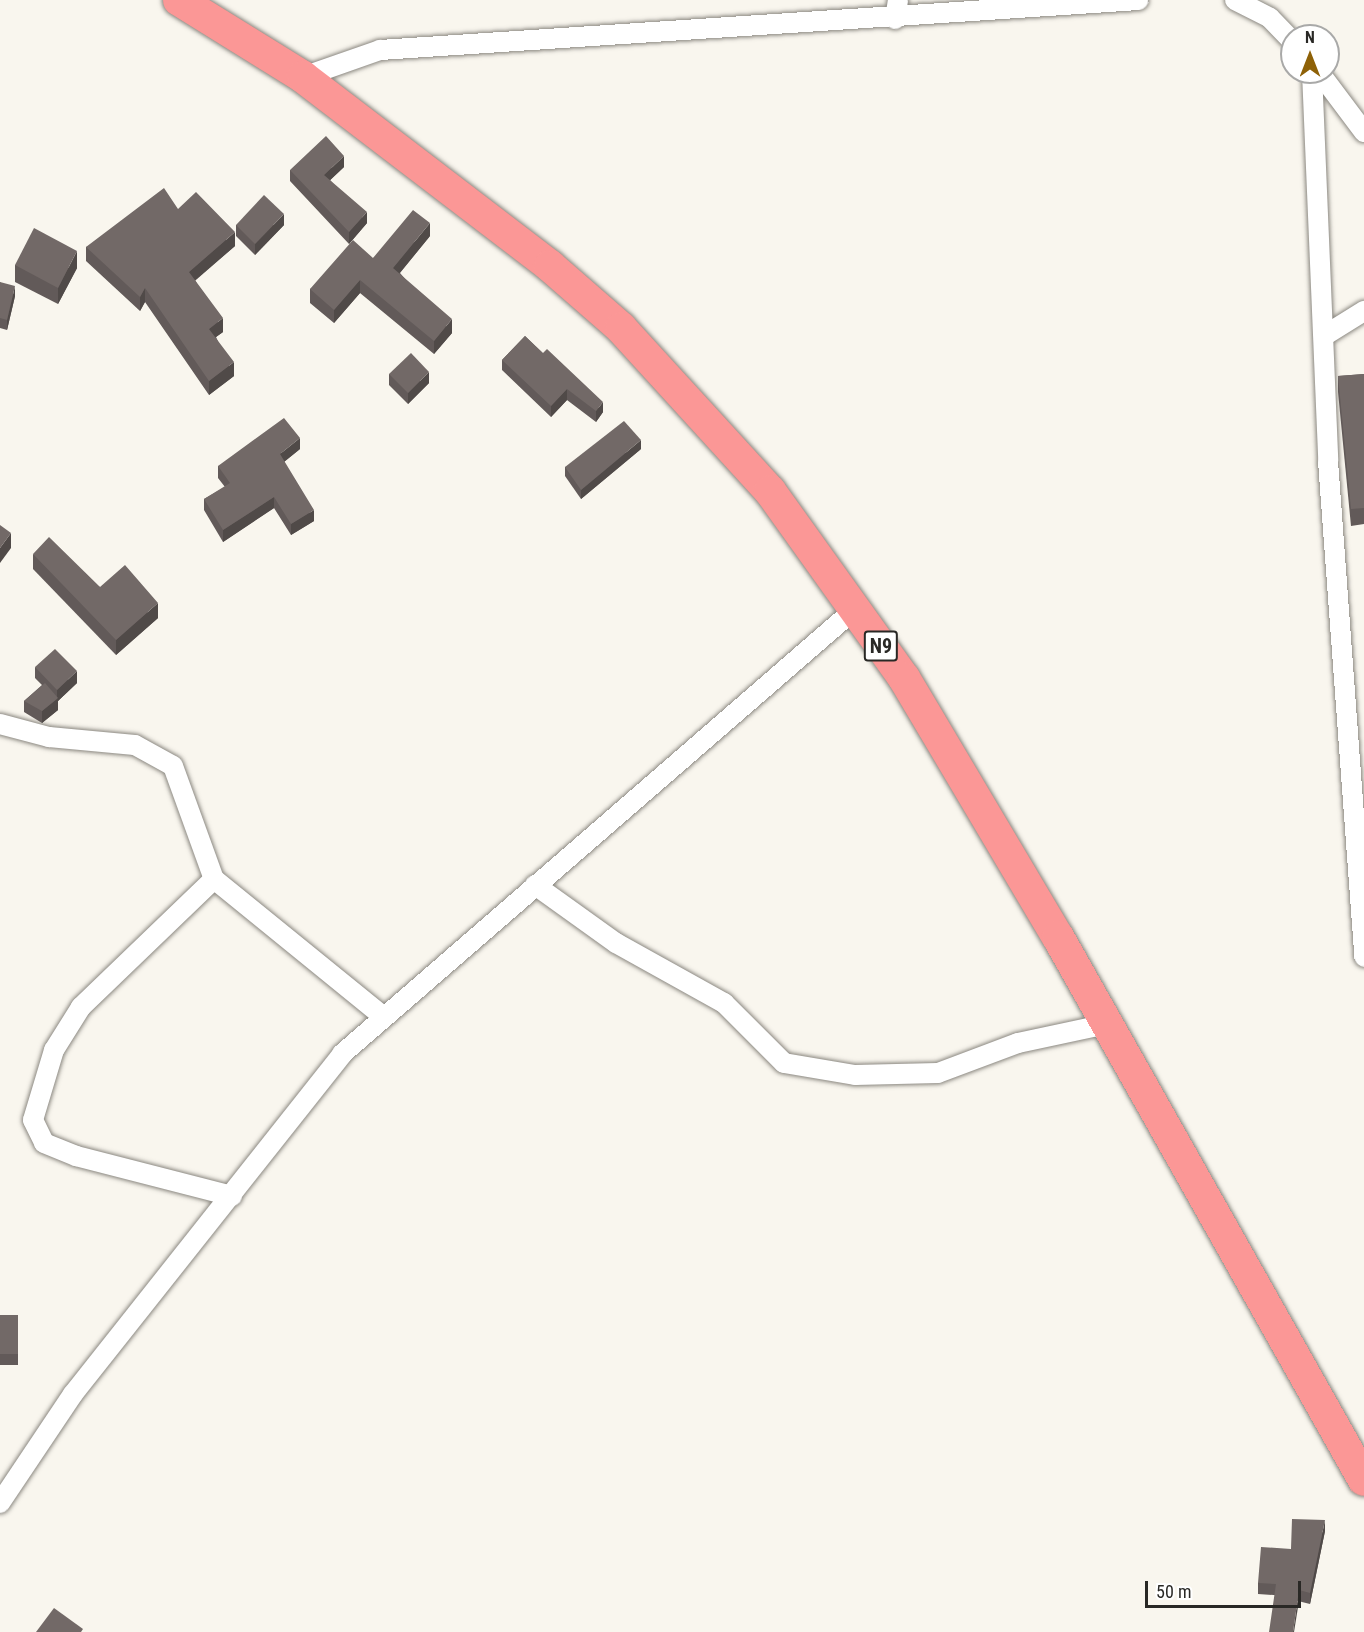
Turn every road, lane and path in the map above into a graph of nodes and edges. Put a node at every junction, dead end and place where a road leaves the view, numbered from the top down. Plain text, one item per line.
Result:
1 (179, 0) edge
2 (1138, 0) edge
3 (1235, 0) edge
4 (897, 10) edge
5 (1280, 28) edge
6 (303, 77) junction
7 (1313, 84) edge
8 (1328, 84) edge
9 (1364, 132) edge
10 (1364, 310) edge
11 (1327, 334) junction
12 (855, 609) junction
13 (0, 724) edge
14 (214, 879) junction
15 (535, 885) junction
16 (1364, 957) edge
17 (384, 1017) junction
18 (1107, 1024) junction
19 (231, 1196) junction
20 (1364, 1480) edge
21 (0, 1503) edge

1 - 6 highway, N9
2 - 4 street
3 - 5 street
4 - 6 street
6 - 12 highway, N9
7 - 11 street
8 - 9 street
10 - 11 street
11 - 16 street
12 - 15 street
12 - 18 highway, N9
13 - 14 street
14 - 17 street
14 - 19 street
15 - 17 street
15 - 18 street
17 - 19 street
18 - 20 highway, N9
19 - 21 street

